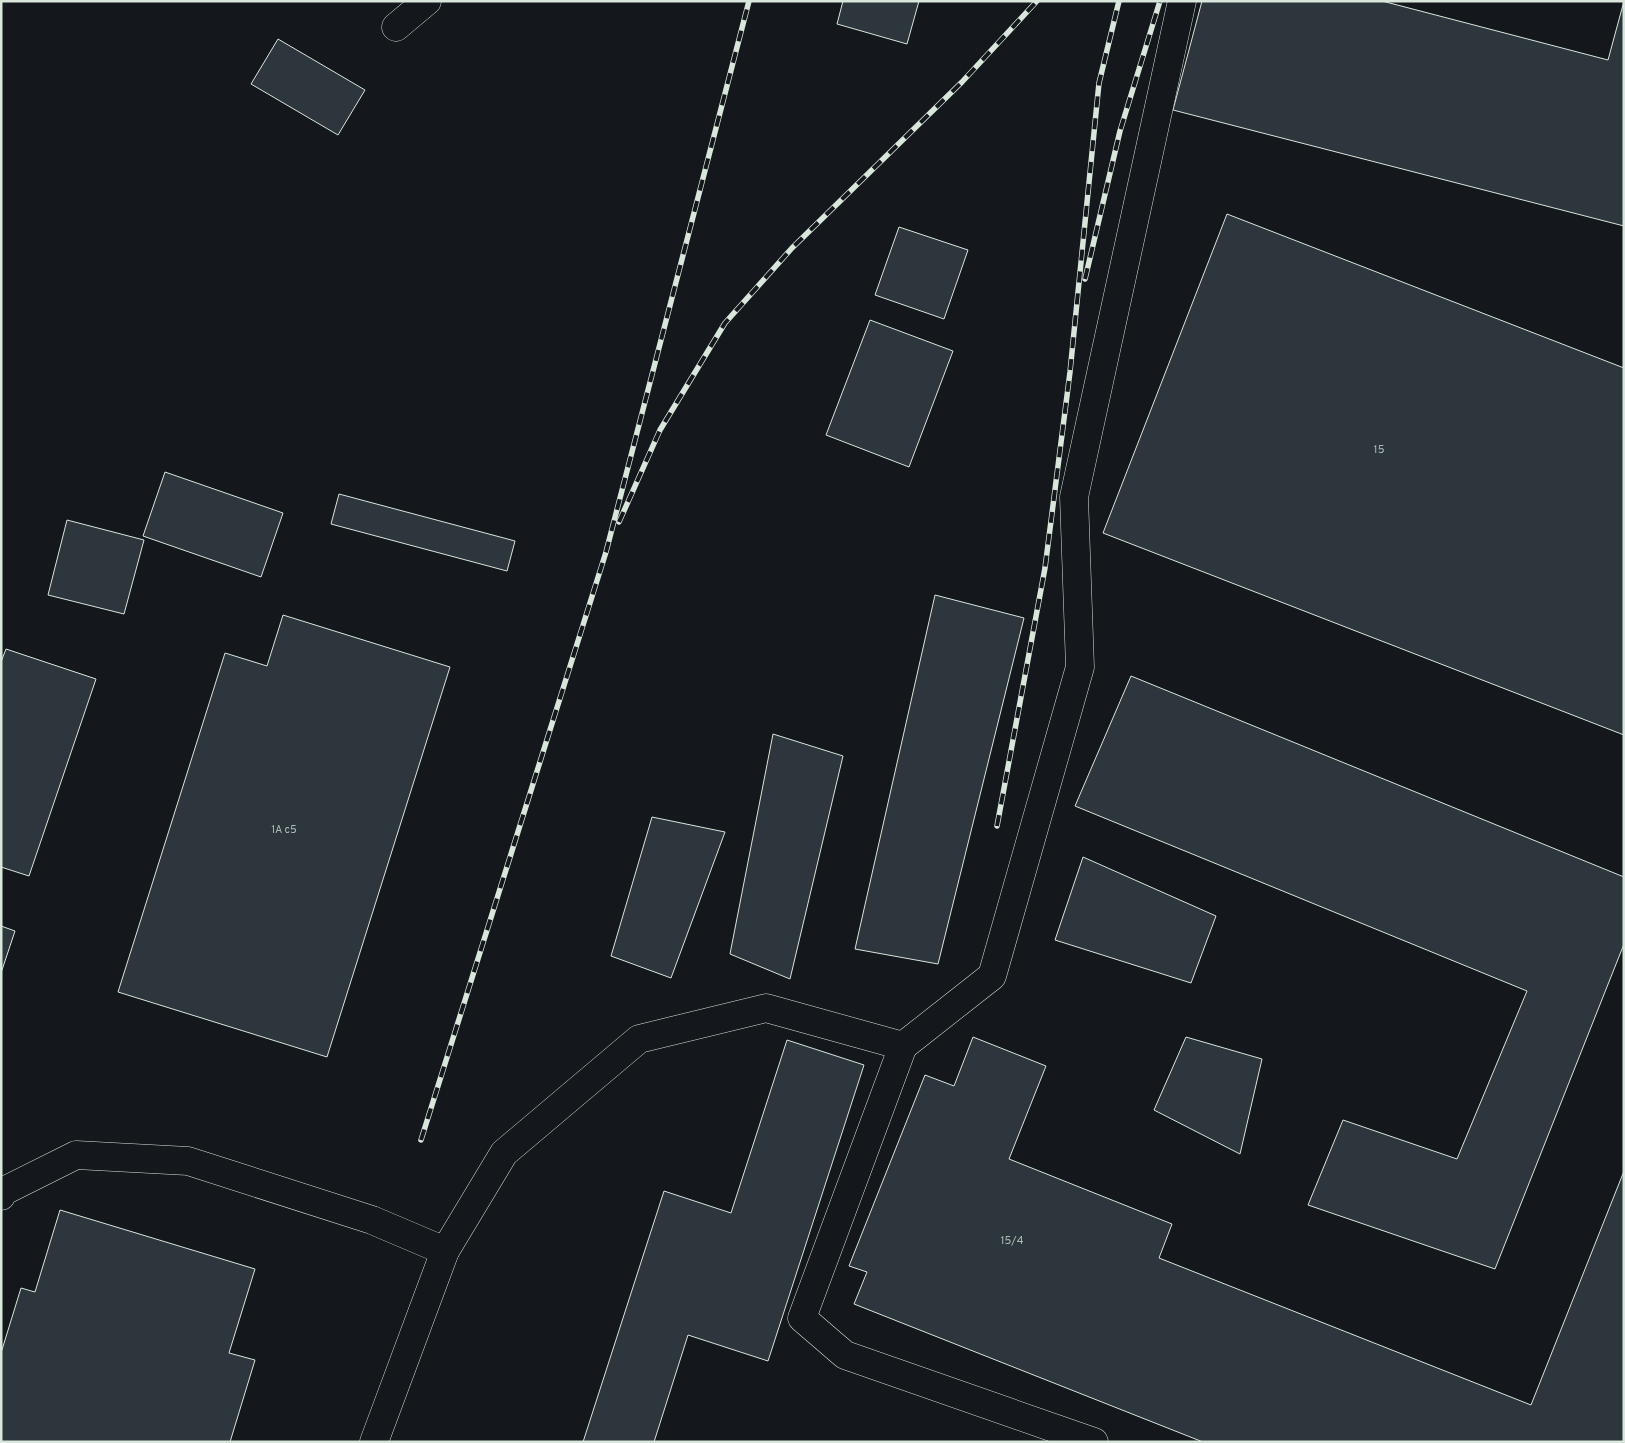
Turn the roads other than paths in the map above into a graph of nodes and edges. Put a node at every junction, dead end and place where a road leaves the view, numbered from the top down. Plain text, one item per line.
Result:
1 (427, 1) edge
2 (1182, 1) edge
3 (396, 27) dead end
4 (903, 1046) junction
5 (1, 1196) edge
6 (445, 1251) junction
7 (374, 1442) edge
8 (1094, 1442) edge

1 - 3 lane
2 - 4 lane
4 - 6 lane
4 - 8 lane
5 - 6 lane
6 - 7 lane

